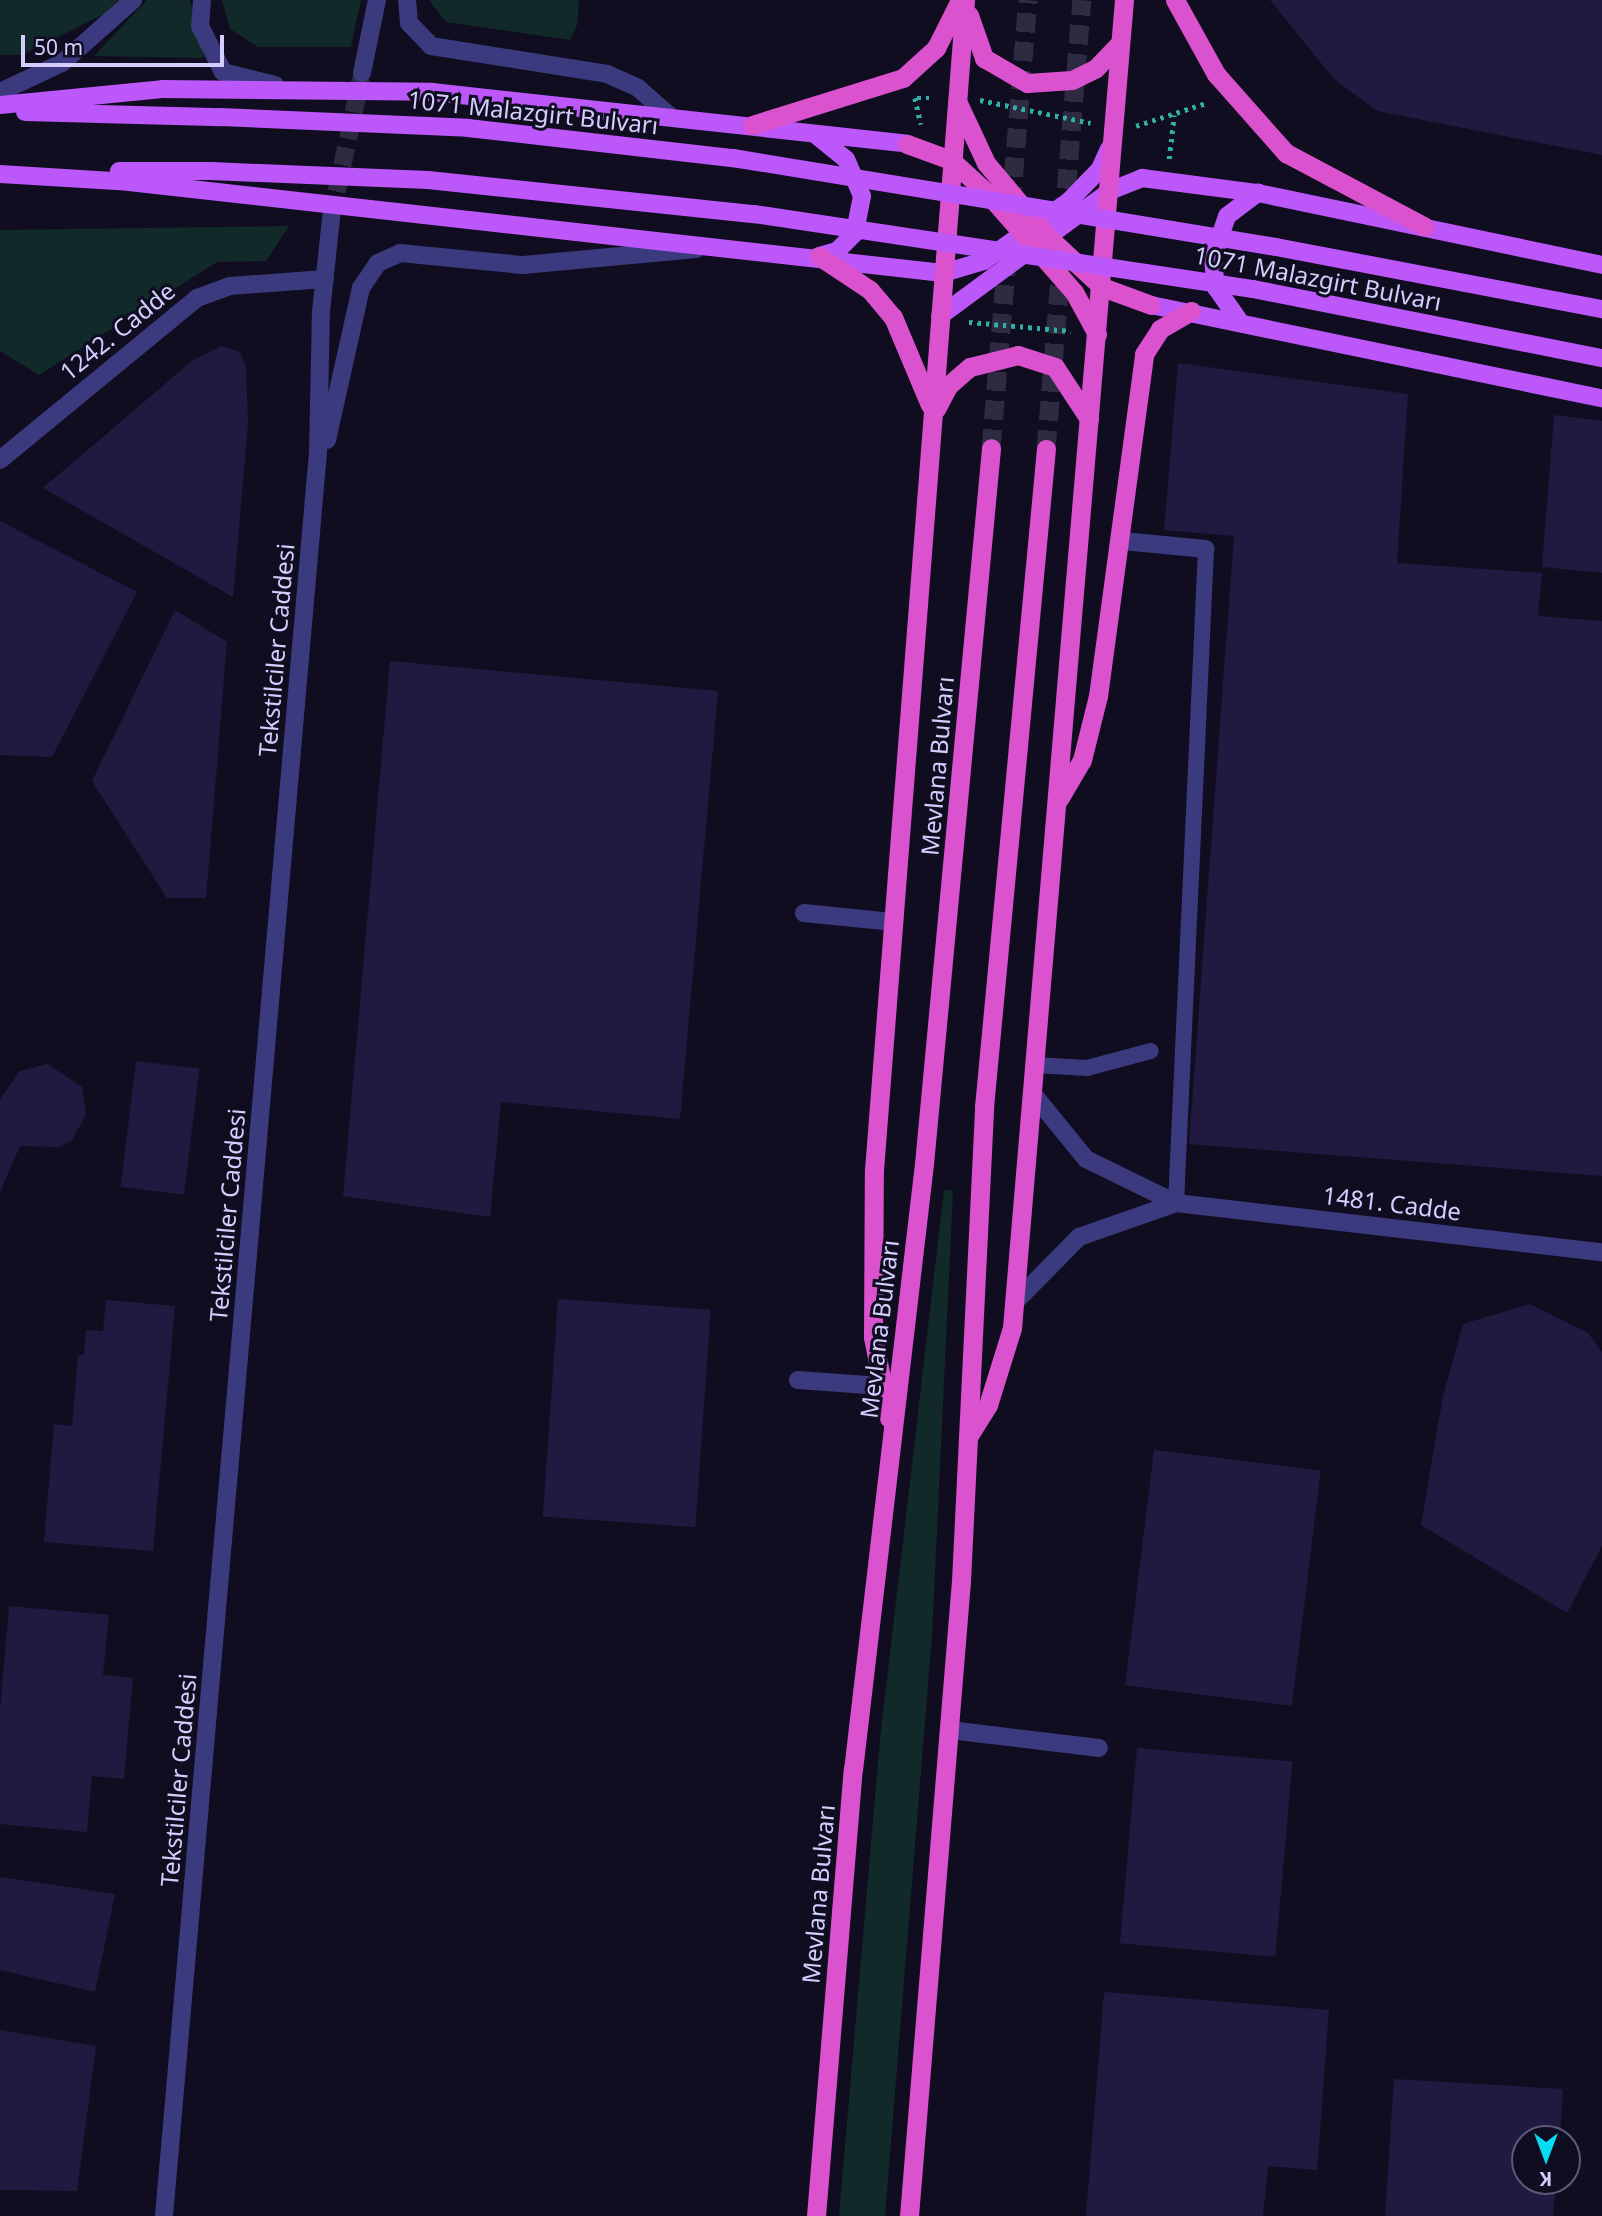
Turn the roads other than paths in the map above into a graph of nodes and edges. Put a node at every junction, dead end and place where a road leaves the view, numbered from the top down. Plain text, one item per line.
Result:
1 (133, 0) edge
2 (202, 0) edge
3 (377, 0) edge
4 (407, 0) edge
5 (964, 0) edge
6 (1124, 0) edge
7 (1175, 0) edge
8 (1120, 43) junction
9 (362, 73) tunnel mouth
10 (285, 87) junction
11 (0, 92) edge
12 (965, 97) junction
13 (0, 105) edge
14 (0, 111) edge
15 (669, 115) junction
16 (1115, 124) junction
17 (752, 125) junction
18 (813, 133) junction
19 (907, 144) joint
20 (951, 160) junction
21 (0, 173) edge
22 (1110, 191) junction
23 (1258, 194) junction
24 (331, 218) tunnel mouth
25 (1425, 227) junction
26 (1036, 236) junction
27 (729, 245) junction
28 (819, 256) junction
29 (1602, 265) edge
30 (943, 273) junction
31 (325, 279) junction
32 (1102, 287) junction
33 (1151, 305) joint
34 (1602, 309) edge
35 (1191, 310) junction
36 (940, 316) junction
37 (1238, 319) junction
38 (1098, 335) junction
39 (1602, 358) edge
40 (1602, 398) edge
41 (933, 416) junction
42 (1090, 424) junction
43 (991, 448) tunnel mouth
44 (1046, 449) tunnel mouth
45 (0, 460) edge
46 (314, 501) junction
47 (1123, 541) junction
48 (1206, 549) joint
49 (1056, 803) junction
50 (804, 913) dead end
51 (892, 922) junction
52 (1151, 1051) dead end
53 (1035, 1066) junction
54 (1033, 1094) junction
55 (1176, 1203) junction
56 (1602, 1252) edge
57 (1014, 1303) junction
58 (798, 1380) dead end
59 (881, 1386) junction
60 (892, 1428) junction
61 (968, 1438) junction
62 (950, 1730) junction
63 (1099, 1748) dead end
64 (164, 2216) edge
65 (816, 2216) edge
66 (909, 2216) edge

1 - 11 street
2 - 10 street
3 - 9 street
4 - 15 street
5 - 8 highway
5 - 12 highway
5 - 17 highway
6 - 8 highway
7 - 25 highway
8 - 16 highway
10 - 13 main road, 1071 Malazgirt Bulvarı
10 - 15 main road, 1071 Malazgirt Bulvarı
12 - 20 highway
12 - 26 highway
14 - 34 main road, 1071 Malazgirt Bulvarı, bridge
15 - 17 main road, 1071 Malazgirt Bulvarı
16 - 22 highway
16 - 26 main road, 1071 Malazgirt Bulvarı
17 - 18 main road, 1071 Malazgirt Bulvarı
18 - 19 main road, 1071 Malazgirt Bulvarı
18 - 28 main road
19 - 20 highway
20 - 26 highway
20 - 30 highway
21 - 27 main road, 1071 Malazgirt Bulvarı
21 - 39 main road, 1071 Malazgirt Bulvarı, bridge
22 - 23 main road, 1071 Malazgirt Bulvarı
22 - 26 main road, 1071 Malazgirt Bulvarı
22 - 32 highway
23 - 25 main road, 1071 Malazgirt Bulvarı
23 - 37 main road
24 - 31 street, Tekstilciler Caddesi
25 - 29 main road, 1071 Malazgirt Bulvarı
26 - 30 main road, 1071 Malazgirt Bulvarı
26 - 32 highway
26 - 36 main road, 1071 Malazgirt Bulvarı
26 - 38 highway
27 - 28 main road, 1071 Malazgirt Bulvarı
27 - 46 street
28 - 30 main road, 1071 Malazgirt Bulvarı
28 - 41 highway
30 - 36 highway
31 - 45 street, 1242. Cadde
31 - 46 street, Tekstilciler Caddesi
32 - 33 highway
32 - 38 highway
33 - 35 main road
35 - 37 main road
35 - 47 highway
36 - 41 highway
37 - 40 main road
38 - 42 highway
41 - 42 highway
41 - 51 highway
42 - 49 highway
43 - 60 highway, Mevlana Bulvarı
44 - 61 highway
46 - 64 street, Tekstilciler Caddesi
47 - 48 street
47 - 49 highway
48 - 55 lane
49 - 53 highway
50 - 51 street
51 - 59 highway
52 - 53 lane
53 - 54 highway
54 - 55 street, 1481. Cadde
54 - 57 highway
55 - 56 street, 1481. Cadde
55 - 57 street, 1481. Cadde
57 - 61 highway
58 - 59 street
59 - 60 highway
60 - 65 highway, Mevlana Bulvarı
61 - 62 highway
62 - 63 street
62 - 66 highway

